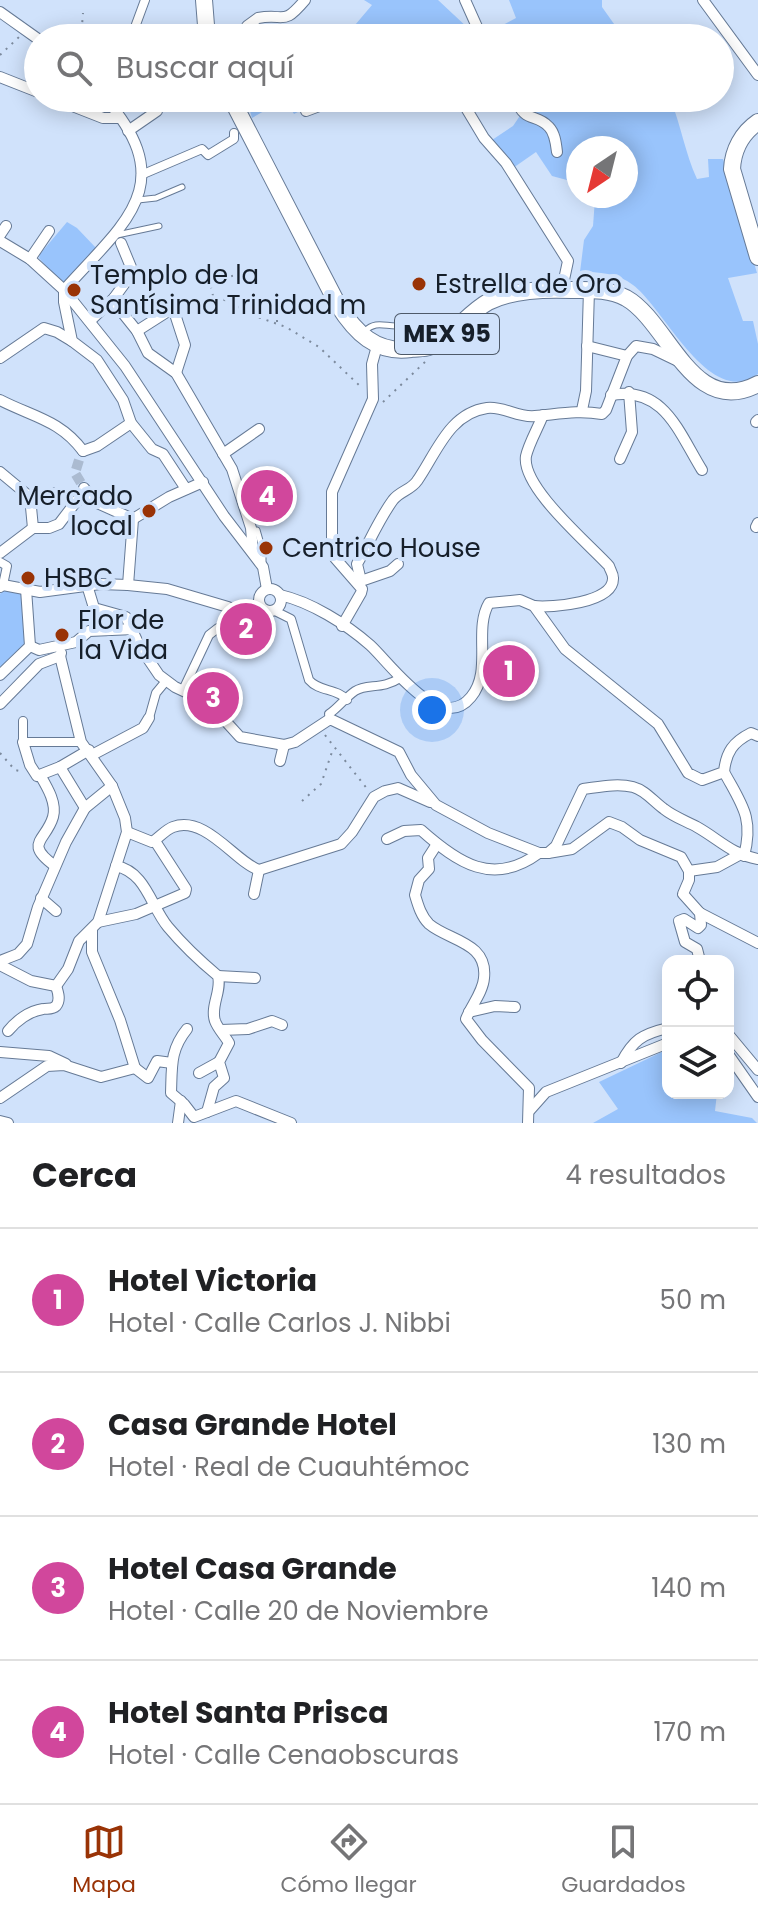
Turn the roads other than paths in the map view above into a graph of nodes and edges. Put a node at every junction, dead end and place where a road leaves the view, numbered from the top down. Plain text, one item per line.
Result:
1 (145, 0) edge
2 (204, 0) edge
3 (305, 0) edge
4 (465, 0) edge
5 (703, 0) edge
6 (0, 12) edge
7 (136, 24) edge
8 (206, 24) edge
9 (250, 24) edge
10 (476, 24) edge
11 (721, 24) edge
12 (24, 30) edge
13 (734, 42) edge
14 (758, 75) edge
15 (0, 77) edge
16 (24, 86) edge
17 (88, 112) edge
18 (116, 112) edge
19 (156, 112) edge
20 (238, 112) edge
21 (468, 112) edge
22 (522, 112) edge
23 (120, 118) junction
24 (758, 122) edge
25 (128, 131) junction
26 (234, 133) dead end
27 (557, 152) dead end
28 (141, 175) junction
29 (182, 187) dead end
30 (138, 200) junction
31 (159, 226) dead end
32 (49, 231) dead end
33 (2, 234) edge
34 (118, 239) junction
35 (758, 257) edge
36 (30, 259) junction
37 (562, 289) junction
38 (64, 290) junction
39 (589, 290) junction
40 (114, 298) junction
41 (90, 321) junction
42 (137, 331) junction
43 (363, 336) junction
44 (72, 341) junction
45 (377, 346) junction
46 (587, 346) junction
47 (430, 347) junction
48 (627, 356) junction
49 (0, 358) edge
50 (680, 362) junction
51 (125, 366) junction
52 (176, 373) junction
53 (110, 378) junction
54 (758, 384) edge
55 (629, 392) junction
56 (611, 395) junction
57 (0, 400) edge
58 (582, 410) junction
59 (543, 415) junction
60 (131, 423) junction
61 (259, 429) dead end
62 (223, 454) junction
63 (620, 459) dead end
64 (702, 470) dead end
65 (0, 472) edge
66 (203, 482) junction
67 (84, 488) tunnel mouth
68 (186, 489) junction
69 (53, 493) dead end
70 (30, 497) junction
71 (95, 502) junction
72 (133, 519) junction
73 (33, 528) junction
74 (257, 530) dead end
75 (253, 552) junction
76 (0, 553) edge
77 (0, 562) edge
78 (398, 564) dead end
79 (263, 567) junction
80 (359, 582) junction
81 (87, 585) junction
82 (128, 585) junction
83 (1, 586) edge
84 (26, 589) junction
85 (267, 589) junction
86 (280, 595) junction
87 (260, 606) junction
88 (228, 607) junction
89 (97, 610) junction
90 (275, 611) junction
91 (546, 613) junction
92 (342, 626) junction
93 (218, 628) joint
94 (134, 629) junction
95 (98, 631) junction
96 (356, 635) junction
97 (373, 639) dead end
98 (65, 644) junction
99 (30, 646) junction
100 (60, 656) junction
101 (0, 675) edge
102 (400, 678) junction
103 (166, 681) junction
104 (183, 690) junction
105 (347, 700) junction
106 (0, 704) edge
107 (149, 718) joint
108 (330, 719) junction
109 (23, 721) dead end
110 (758, 736) edge
111 (23, 742) junction
112 (284, 745) junction
113 (87, 749) junction
114 (280, 761) dead end
115 (60, 767) junction
116 (724, 772) junction
117 (39, 775) junction
118 (112, 786) junction
119 (436, 805) junction
120 (85, 808) junction
121 (127, 832) junction
122 (387, 839) dead end
123 (155, 841) junction
124 (437, 844) junction
125 (544, 853) junction
126 (742, 856) junction
127 (758, 859) edge
128 (55, 866) junction
129 (116, 866) junction
130 (259, 870) junction
131 (689, 871) junction
132 (254, 894) dead end
133 (41, 898) junction
134 (156, 907) junction
135 (56, 911) dead end
136 (700, 913) junction
137 (95, 925) junction
138 (758, 943) edge
139 (698, 955) edge
140 (0, 963) edge
141 (218, 976) junction
142 (255, 978) dead end
143 (56, 986) junction
144 (515, 1007) dead end
145 (469, 1012) junction
146 (282, 1025) dead end
147 (187, 1029) dead end
148 (662, 1029) edge
149 (4, 1030) edge
150 (221, 1030) junction
151 (734, 1041) edge
152 (662, 1046) edge
153 (3, 1053) edge
154 (219, 1062) junction
155 (172, 1063) junction
156 (621, 1063) junction
157 (734, 1063) edge
158 (135, 1068) junction
159 (758, 1070) edge
160 (78, 1071) junction
161 (199, 1073) dead end
162 (758, 1097) edge
163 (0, 1098) edge
164 (181, 1101) junction
165 (530, 1110) junction
166 (207, 1112) junction
167 (194, 1117) junction
168 (0, 1121) edge
169 (268, 1121) edge
170 (8, 1123) edge
171 (179, 1123) edge
172 (291, 1123) edge
173 (528, 1123) edge

1 - 7 street
2 - 8 main road
3 - 9 street
4 - 10 street
5 - 11 street
6 - 12 street
13 - 14 street
15 - 16 street
17 - 23 street
18 - 23 street
19 - 25 street
20 - 43 main road, MEX 95
21 - 37 street
22 - 27 street
23 - 25 street
24 - 35 main road
25 - 28 street
26 - 28 street
28 - 30 street
29 - 30 lane
30 - 34 street
31 - 34 lane
32 - 36 street
33 - 36 street
34 - 38 street
34 - 40 street
36 - 38 street
37 - 39 main road, MEX 95
37 - 47 main road, MEX 95
38 - 41 street
38 - 44 street
39 - 46 street
39 - 50 main road, MEX 95
40 - 41 street
40 - 42 street
41 - 51 street
42 - 52 street
42 - 52 street
43 - 45 main road, MEX 95
43 - 47 lane
44 - 49 street
44 - 53 street
45 - 47 main road, MEX 95
45 - 80 street
46 - 48 street
46 - 58 street
48 - 50 street
48 - 56 street
50 - 54 main road, MEX 95
51 - 53 street
51 - 66 street
52 - 62 street
53 - 60 street
55 - 56 street
55 - 63 street
55 - 64 street
56 - 58 street
57 - 60 street
58 - 59 street
59 - 80 street
59 - 91 street
60 - 68 street
61 - 62 street
62 - 75 street
65 - 70 street
66 - 68 street
66 - 75 street
67 - 71 street
68 - 72 street
69 - 70 street
70 - 73 street
71 - 72 street
71 - 73 street
72 - 82 street
73 - 76 street
74 - 79 lane
75 - 79 street
77 - 83 street
78 - 80 street
79 - 85 street
80 - 92 street
81 - 82 street
81 - 84 street
81 - 89 street
82 - 88 street
83 - 84 street
84 - 99 street
85 - 86 street
85 - 87 street
86 - 90 street
86 - 92 street
87 - 88 street
87 - 90 street
88 - 93 lane
89 - 94 street
89 - 95 street
90 - 105 street
91 - 102 street
91 - 116 street
92 - 96 street
93 - 104 street
94 - 95 street
94 - 103 street
95 - 98 street
96 - 97 lane
96 - 102 street
98 - 99 street
98 - 100 street
99 - 101 street
100 - 106 street
100 - 113 street
102 - 105 street
103 - 104 street
103 - 107 street
104 - 112 street
105 - 108 street
107 - 113 street
108 - 112 street
108 - 119 street
109 - 111 street
110 - 116 street
111 - 113 street
111 - 117 street
112 - 114 street
113 - 115 street
113 - 118 street
115 - 117 street
115 - 120 street
116 - 126 street
117 - 128 street
118 - 120 street
118 - 121 street
119 - 125 street
119 - 130 street
120 - 128 street
121 - 123 street
121 - 129 street
122 - 124 street
123 - 130 street
123 - 134 street
124 - 125 street
124 - 145 street
125 - 126 street
125 - 131 street
126 - 127 street
126 - 131 street
128 - 133 street
129 - 134 street
129 - 137 street
130 - 132 street
131 - 136 street
133 - 135 street
133 - 140 street
134 - 137 street
134 - 141 street
136 - 138 street
136 - 139 street
137 - 143 street
137 - 158 street
140 - 143 street
141 - 142 street
141 - 150 street
143 - 149 street
144 - 145 street
145 - 165 street
146 - 150 street
147 - 155 street
148 - 156 street
149 - 153 street
150 - 154 street
151 - 159 street
152 - 156 street
153 - 160 street
154 - 161 street
154 - 166 street
155 - 158 street
155 - 164 street
156 - 165 street
157 - 162 street
158 - 160 street
160 - 163 street
164 - 167 street
164 - 171 street
165 - 173 street
166 - 167 street
166 - 169 street
167 - 171 street
168 - 170 street
169 - 172 street

